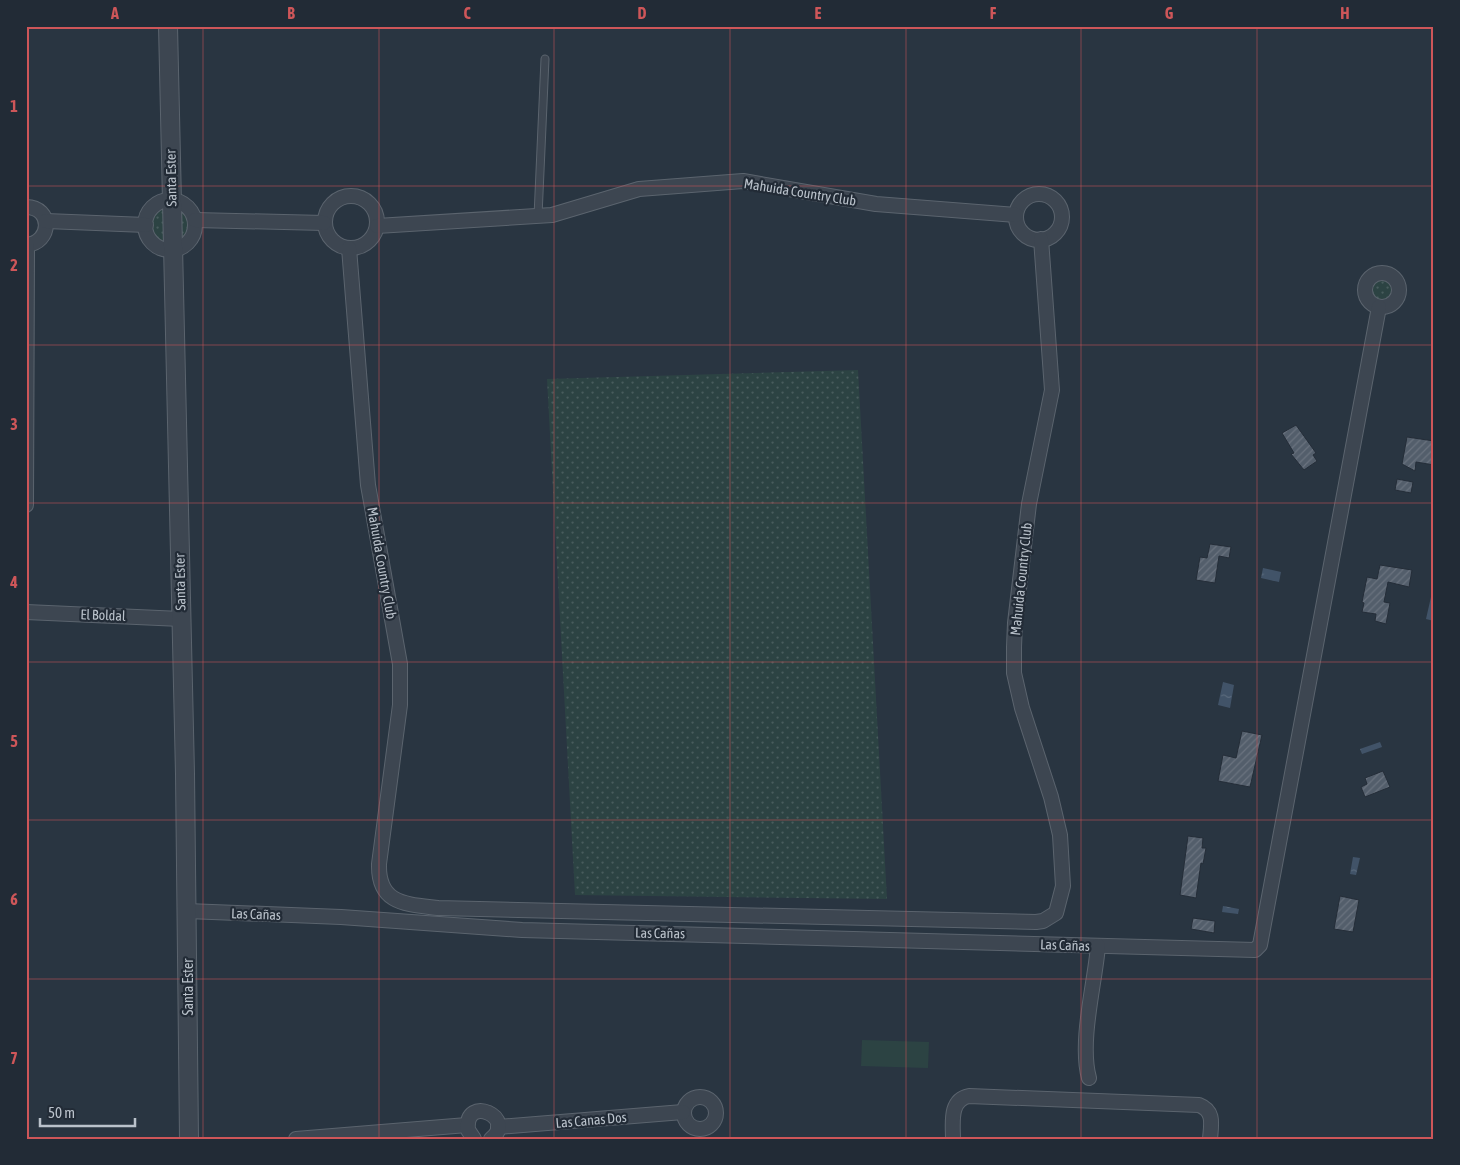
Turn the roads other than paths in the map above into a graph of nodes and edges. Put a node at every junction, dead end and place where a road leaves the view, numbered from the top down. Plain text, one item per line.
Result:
1 (168, 26) edge
2 (545, 60) dead end
3 (172, 200) junction
4 (26, 207) edge
5 (1016, 215) junction
6 (538, 216) junction
7 (195, 220) junction
8 (46, 221) junction
9 (324, 223) junction
10 (146, 225) junction
11 (377, 226) junction
12 (1041, 239) junction
13 (26, 246) edge
14 (349, 248) junction
15 (173, 250) junction
16 (1379, 307) dead end
17 (26, 505) edge
18 (26, 612) edge
19 (181, 619) junction
20 (187, 911) junction
21 (1098, 946) junction
22 (1087, 1100) junction
23 (683, 1112) dead end
24 (467, 1125) junction
25 (494, 1133) edge
26 (189, 1139) edge
27 (296, 1139) edge
28 (474, 1139) edge
29 (953, 1139) edge
30 (1210, 1139) edge

1 - 3 street, Santa Ester
2 - 6 lane
3 - 7 street
3 - 10 street
3 - 15 street, Santa Ester
4 - 8 street
5 - 6 street, Mahuida Country Club
5 - 12 street
5 - 12 street
6 - 11 street, Mahuida Country Club
7 - 9 street
7 - 15 street
8 - 10 street
8 - 13 street
9 - 11 street
9 - 14 street
10 - 15 street
11 - 14 street
12 - 14 street, Mahuida Country Club
13 - 17 street
15 - 19 street, Santa Ester
16 - 21 street, Las Cañas
18 - 19 street, El Boldal
19 - 20 street, Santa Ester
20 - 21 street, Las Cañas
20 - 26 street, Santa Ester
21 - 22 street
22 - 29 street
22 - 30 street
23 - 25 street, Las Canas Dos
24 - 25 street
24 - 27 street
24 - 28 street

